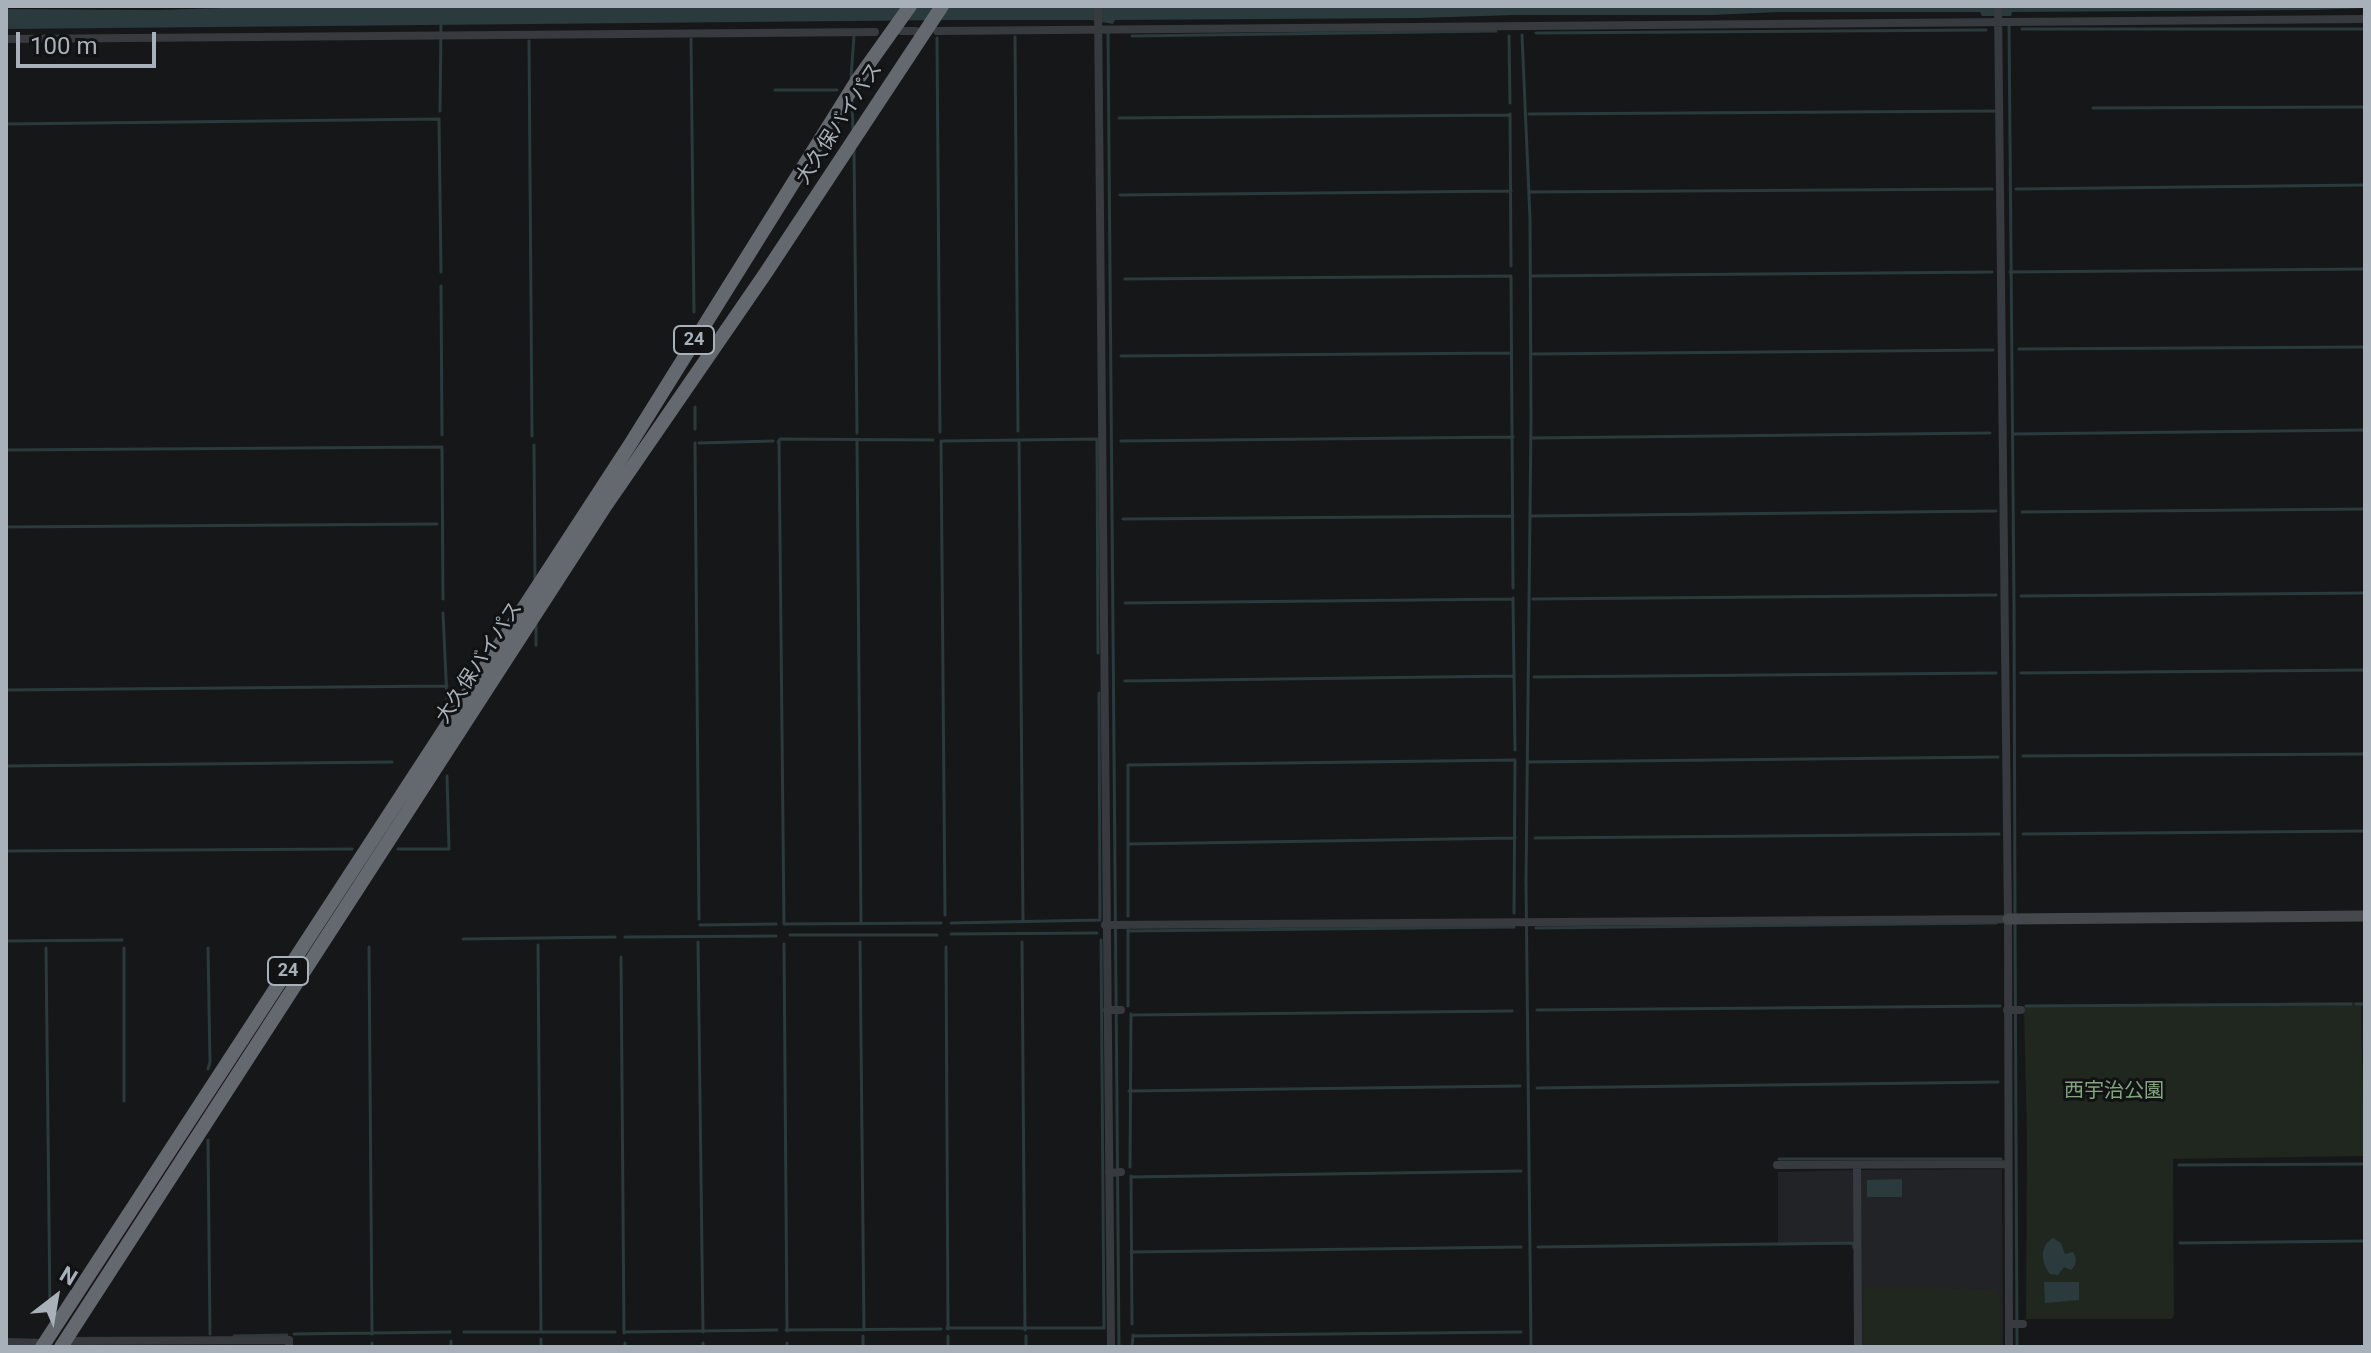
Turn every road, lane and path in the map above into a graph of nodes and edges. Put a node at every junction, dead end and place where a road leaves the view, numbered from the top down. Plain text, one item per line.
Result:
1 (901, 6) edge
2 (910, 6) edge
3 (942, 6) edge
4 (1098, 6) edge
5 (1998, 6) edge
6 (2365, 19) edge
7 (2000, 22) junction
8 (1098, 26) junction
9 (890, 29) junction
10 (927, 29) junction
11 (6, 39) edge
12 (454, 728) junction
13 (2365, 916) edge
14 (2012, 919) junction
15 (1112, 925) junction
16 (322, 931) junction
17 (2007, 1164) junction
18 (1777, 1165) dead end
19 (1857, 1165) junction
20 (6, 1342) edge
21 (63, 1344) edge
22 (43, 1345) edge
23 (289, 1347) edge
24 (1111, 1347) edge
25 (1858, 1347) edge
26 (2009, 1347) edge

1 - 9 highway
2 - 9 highway, 大久保バイパス / 24
3 - 10 highway, 大久保バイパス / 24
4 - 8 street
5 - 7 street
6 - 7 street
7 - 8 street
7 - 14 street
8 - 10 street
8 - 15 street
9 - 10 street
9 - 11 street
9 - 12 highway, 大久保バイパス / 24
10 - 12 highway, 大久保バイパス / 24
12 - 16 highway, 大久保バイパス / 24
13 - 14 street
14 - 15 street
14 - 17 street
15 - 24 street
16 - 21 highway, 大久保バイパス / 24
16 - 22 highway, 大久保バイパス / 24
17 - 19 street
17 - 26 street
18 - 19 street
19 - 25 street
20 - 22 street
21 - 23 street

